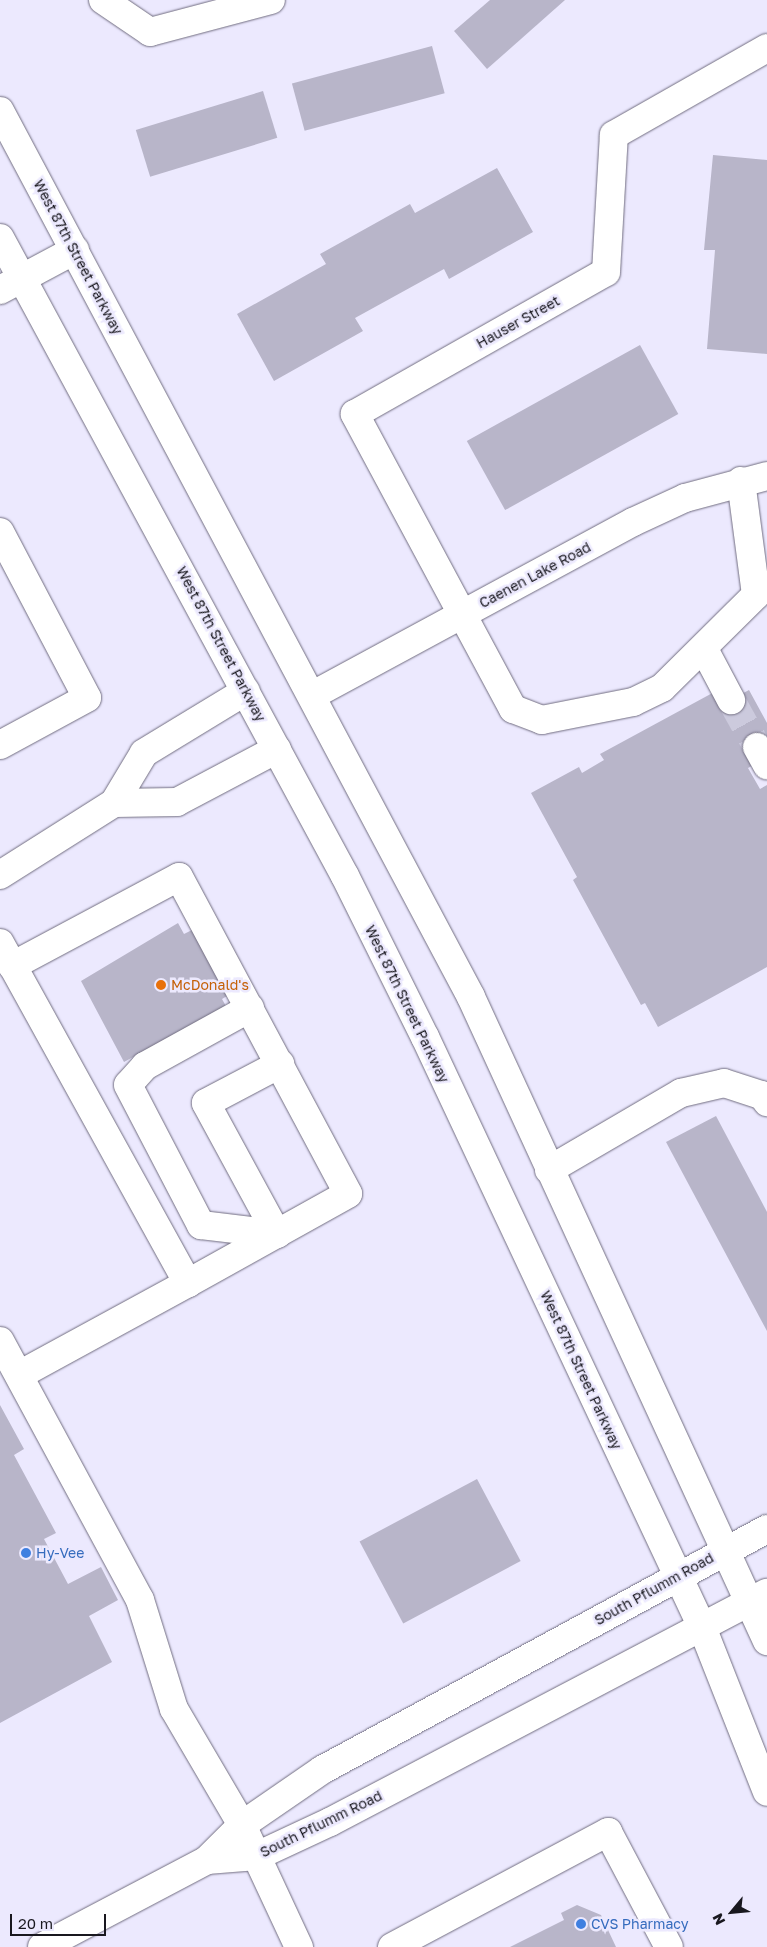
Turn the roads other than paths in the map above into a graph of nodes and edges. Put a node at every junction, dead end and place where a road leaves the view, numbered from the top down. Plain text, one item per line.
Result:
1 (103, 0) edge
2 (272, 0) edge
3 (767, 48) edge
4 (0, 111) edge
5 (0, 238) edge
6 (75, 250) junction
7 (11, 284) edge
8 (754, 479) edge
9 (0, 532) edge
10 (762, 605) edge
11 (464, 614) junction
12 (704, 649) junction
13 (246, 691) junction
14 (313, 695) junction
15 (732, 700) tunnel mouth
16 (0, 745) edge
17 (277, 749) junction
18 (114, 804) junction
19 (0, 875) edge
20 (6, 954) edge
21 (250, 1008) junction
22 (280, 1064) junction
23 (767, 1102) edge
24 (549, 1170) junction
25 (277, 1234) junction
26 (188, 1283) junction
27 (0, 1341) edge
28 (19, 1375) junction
29 (767, 1529) edge
30 (726, 1550) junction
31 (677, 1575) junction
32 (759, 1598) edge
33 (702, 1627) junction
34 (767, 1640) edge
35 (767, 1792) edge
36 (242, 1825) junction
37 (257, 1856) junction
38 (207, 1860) junction
39 (392, 1946) edge
40 (42, 1947) edge
41 (298, 1947) edge
42 (669, 1947) edge

1 - 2 main road
3 - 11 main road, Hauser Street
4 - 6 main road, West 87th Street Parkway
5 - 7 main road, West 87th Street Parkway
6 - 7 main road
6 - 14 main road, West 87th Street Parkway
7 - 13 main road, West 87th Street Parkway
8 - 10 main road
8 - 11 main road, Caenen Lake Road
9 - 16 main road
10 - 12 main road
11 - 12 main road
11 - 14 main road, Caenen Lake Road
12 - 15 main road
13 - 17 main road, West 87th Street Parkway
13 - 18 main road
14 - 24 main road, West 87th Street Parkway
17 - 18 main road
17 - 31 main road, West 87th Street Parkway
18 - 19 main road
20 - 21 main road
20 - 26 main road
21 - 22 main road
21 - 25 main road
22 - 25 main road
22 - 25 main road
23 - 24 main road
24 - 30 main road, West 87th Street Parkway
25 - 26 main road
26 - 28 main road
27 - 28 main road
28 - 36 main road
29 - 30 main road, South Pflumm Road
30 - 31 main road, South Pflumm Road
30 - 32 main road, West 87th Street Parkway
31 - 33 main road, West 87th Street Parkway
31 - 36 main road, South Pflumm Road
32 - 33 main road, South Pflumm Road
32 - 34 main road, West 87th Street Parkway
33 - 35 main road, West 87th Street Parkway
33 - 37 main road, South Pflumm Road
36 - 37 main road
36 - 38 main road, South Pflumm Road
37 - 38 main road, South Pflumm Road
37 - 41 main road
38 - 40 main road
39 - 42 main road

